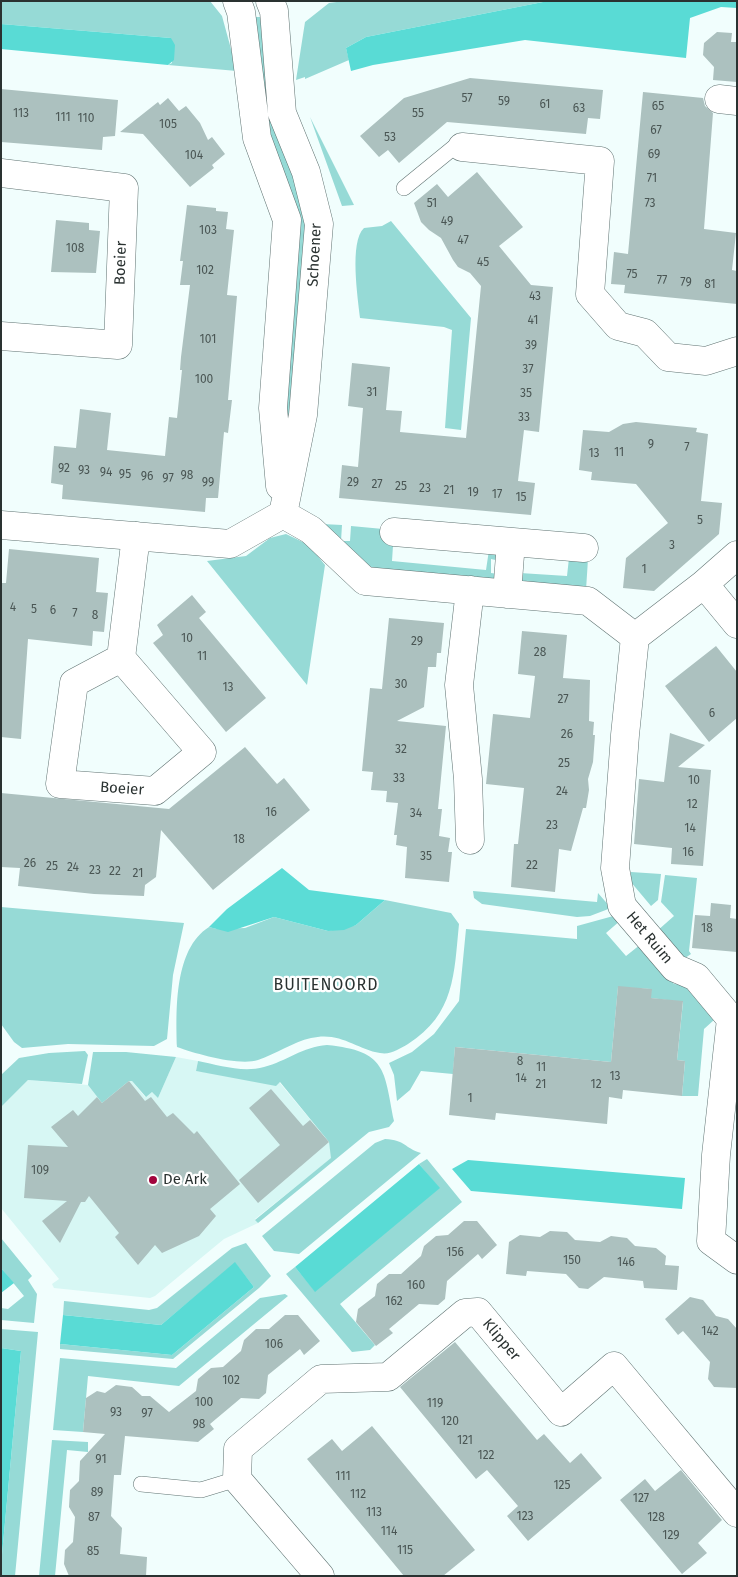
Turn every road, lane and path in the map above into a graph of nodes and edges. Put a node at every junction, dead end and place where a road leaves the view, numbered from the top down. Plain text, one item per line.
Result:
1 (270, 1) edge
2 (241, 5) edge
3 (462, 147) joint
4 (1, 173) edge
5 (404, 188) dead end
6 (1, 336) edge
7 (737, 351) edge
8 (283, 514) junction
9 (1, 525) edge
10 (394, 532) dead end
11 (136, 536) junction
12 (512, 542) junction
13 (584, 548) dead end
14 (737, 555) edge
15 (704, 584) junction
16 (470, 590) junction
17 (507, 594) junction
18 (737, 624) edge
19 (636, 637) junction
20 (121, 658) junction
21 (470, 840) dead end
22 (734, 1020) edge
23 (737, 1260) edge
24 (237, 1479) junction
25 (141, 1484) dead end
26 (737, 1513) edge
27 (320, 1576) edge

1 - 8 street, Schoener
2 - 8 street, Schoener
3 - 5 lane
3 - 7 street
4 - 6 street, Boeier
8 - 11 street
8 - 16 street
9 - 11 street
10 - 12 street
11 - 20 street
12 - 13 street
12 - 17 street
14 - 15 street
15 - 18 street
15 - 19 street
16 - 17 street
16 - 21 street
17 - 19 street
19 - 22 street, Het Ruim
20 - 20 street, Boeier
22 - 23 street, Het Ruim
24 - 25 lane
24 - 26 street, Klipper
24 - 27 street

